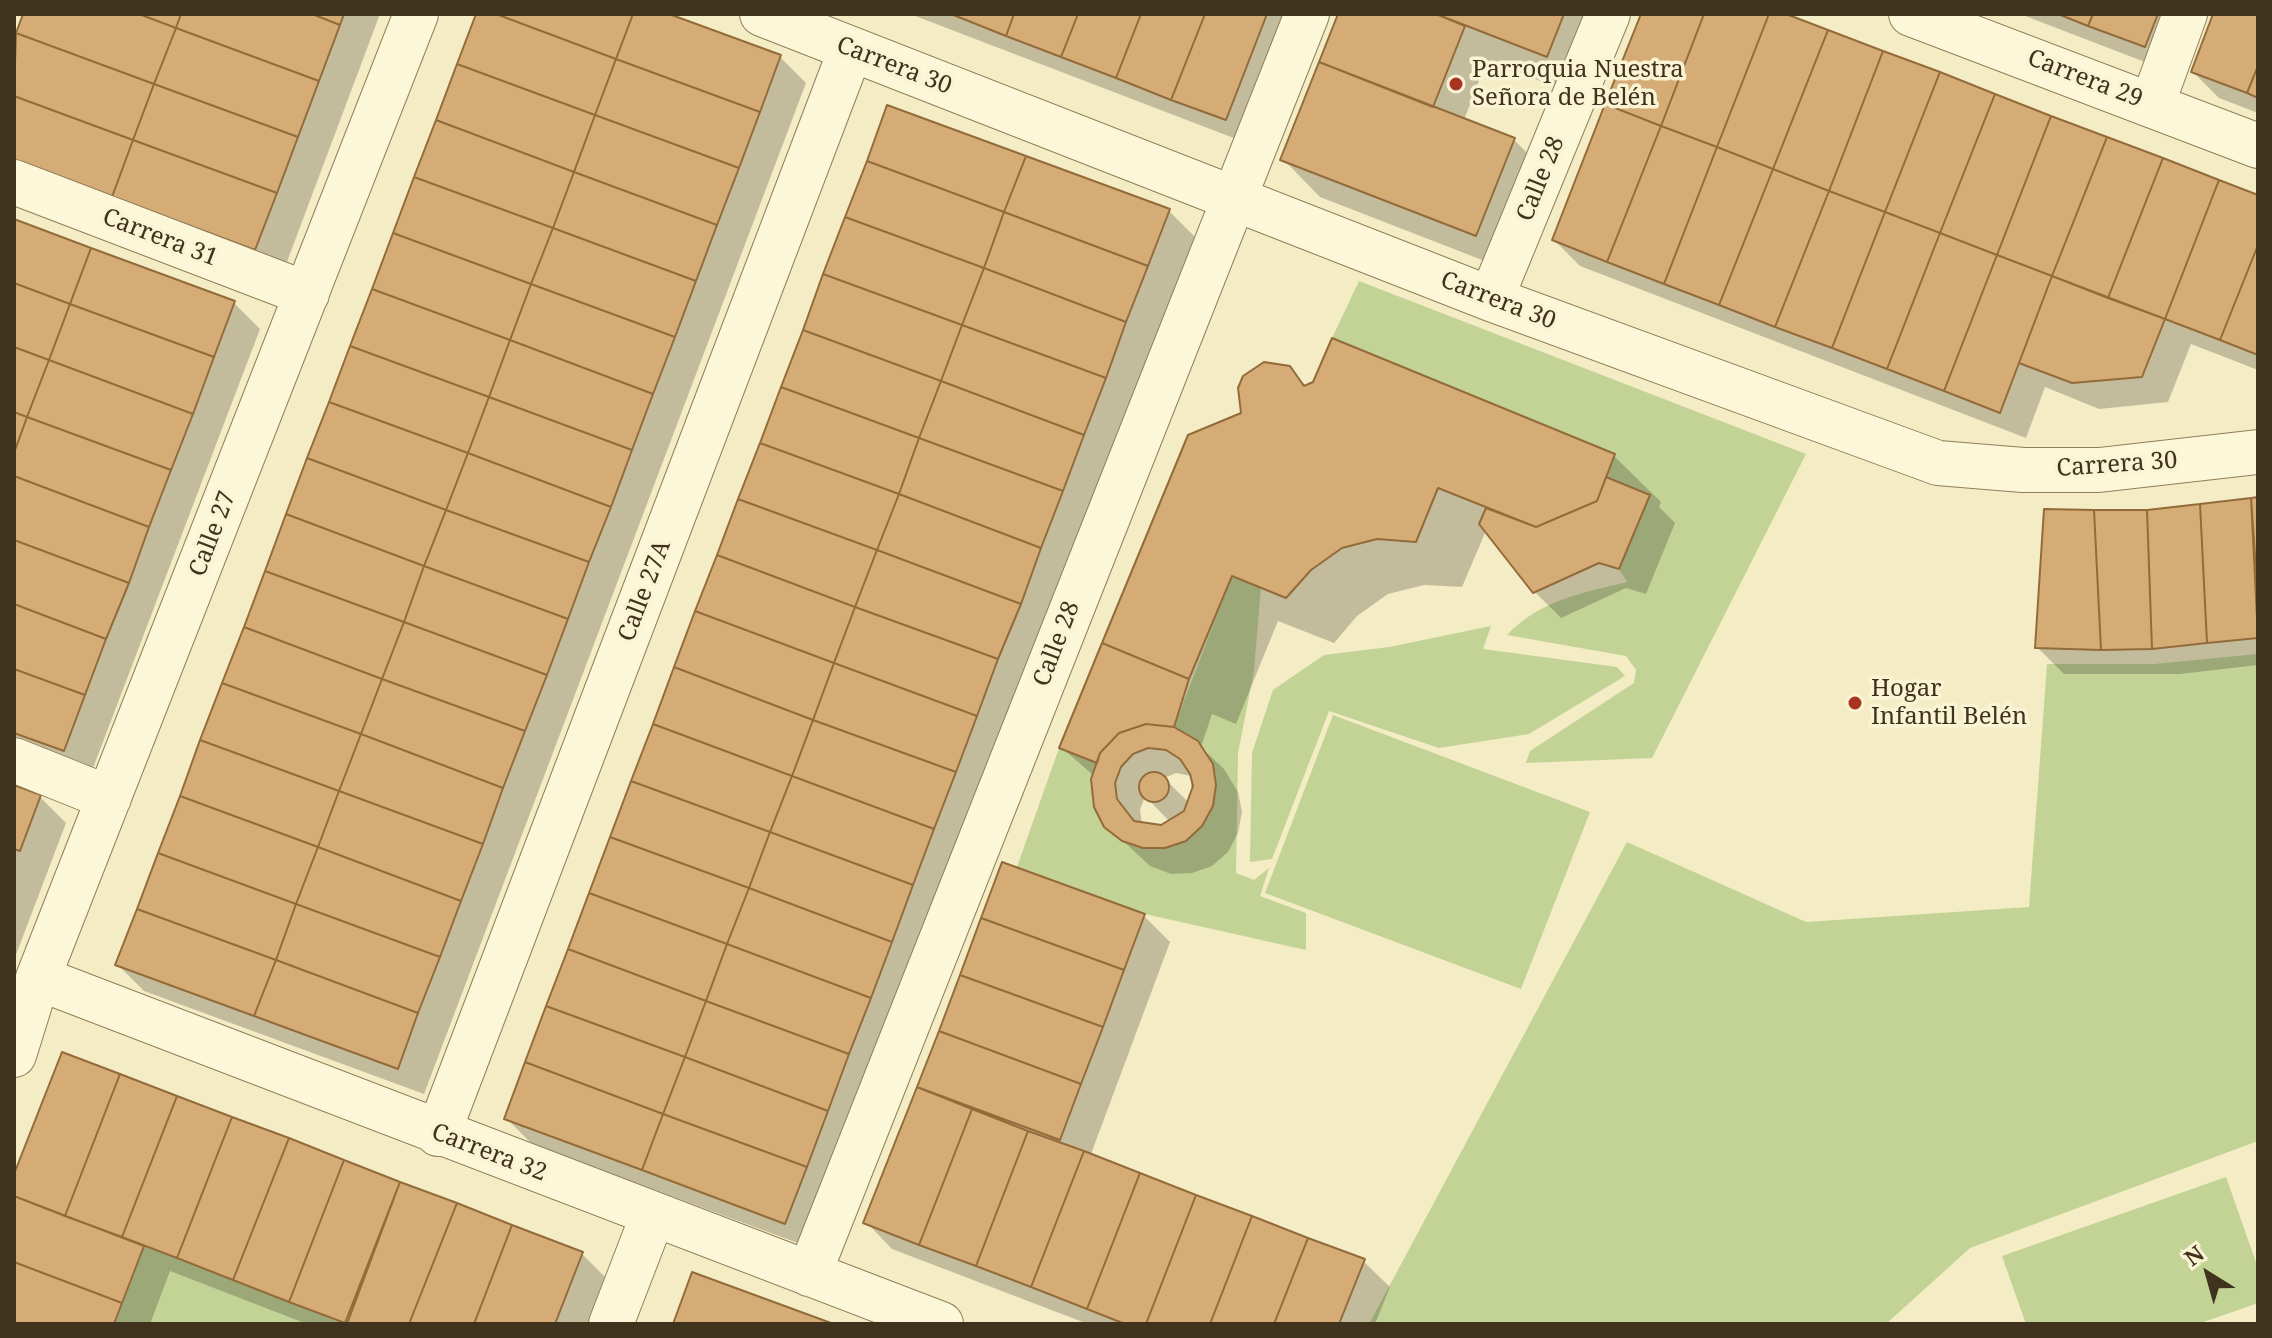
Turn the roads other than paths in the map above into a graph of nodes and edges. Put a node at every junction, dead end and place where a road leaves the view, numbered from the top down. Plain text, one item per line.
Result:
1 (416, 14) edge
2 (762, 14) edge
3 (1307, 14) edge
4 (1608, 14) edge
5 (1911, 14) edge
6 (2185, 14) edge
7 (851, 49) junction
8 (2152, 105) junction
9 (2258, 146) edge
10 (14, 182) edge
11 (1232, 198) junction
12 (307, 294) junction
13 (1491, 299) junction
14 (2258, 452) edge
15 (14, 760) edge
16 (109, 798) junction
17 (38, 978) junction
18 (14, 1055) edge
19 (438, 1134) junction
20 (653, 1215) junction
21 (809, 1274) junction
22 (611, 1324) edge
23 (941, 1324) edge

1 - 12 street, Calle 27
2 - 7 street, Carrera 30
3 - 11 street, Calle 28
4 - 13 street, Calle 28
5 - 8 street, Carrera 29
6 - 8 street
7 - 11 street, Carrera 30
7 - 19 street, Calle 27A
8 - 9 street, Carrera 29
10 - 12 street, Carrera 31
11 - 13 street, Carrera 30
11 - 21 street, Calle 28
12 - 16 street, Calle 27
13 - 14 street, Carrera 30
15 - 16 street
16 - 17 street, Calle 27
17 - 18 street, Calle 27
17 - 19 street, Carrera 32
19 - 20 street, Carrera 32
20 - 21 street, Carrera 32
20 - 22 street
21 - 23 street, Carrera 32

